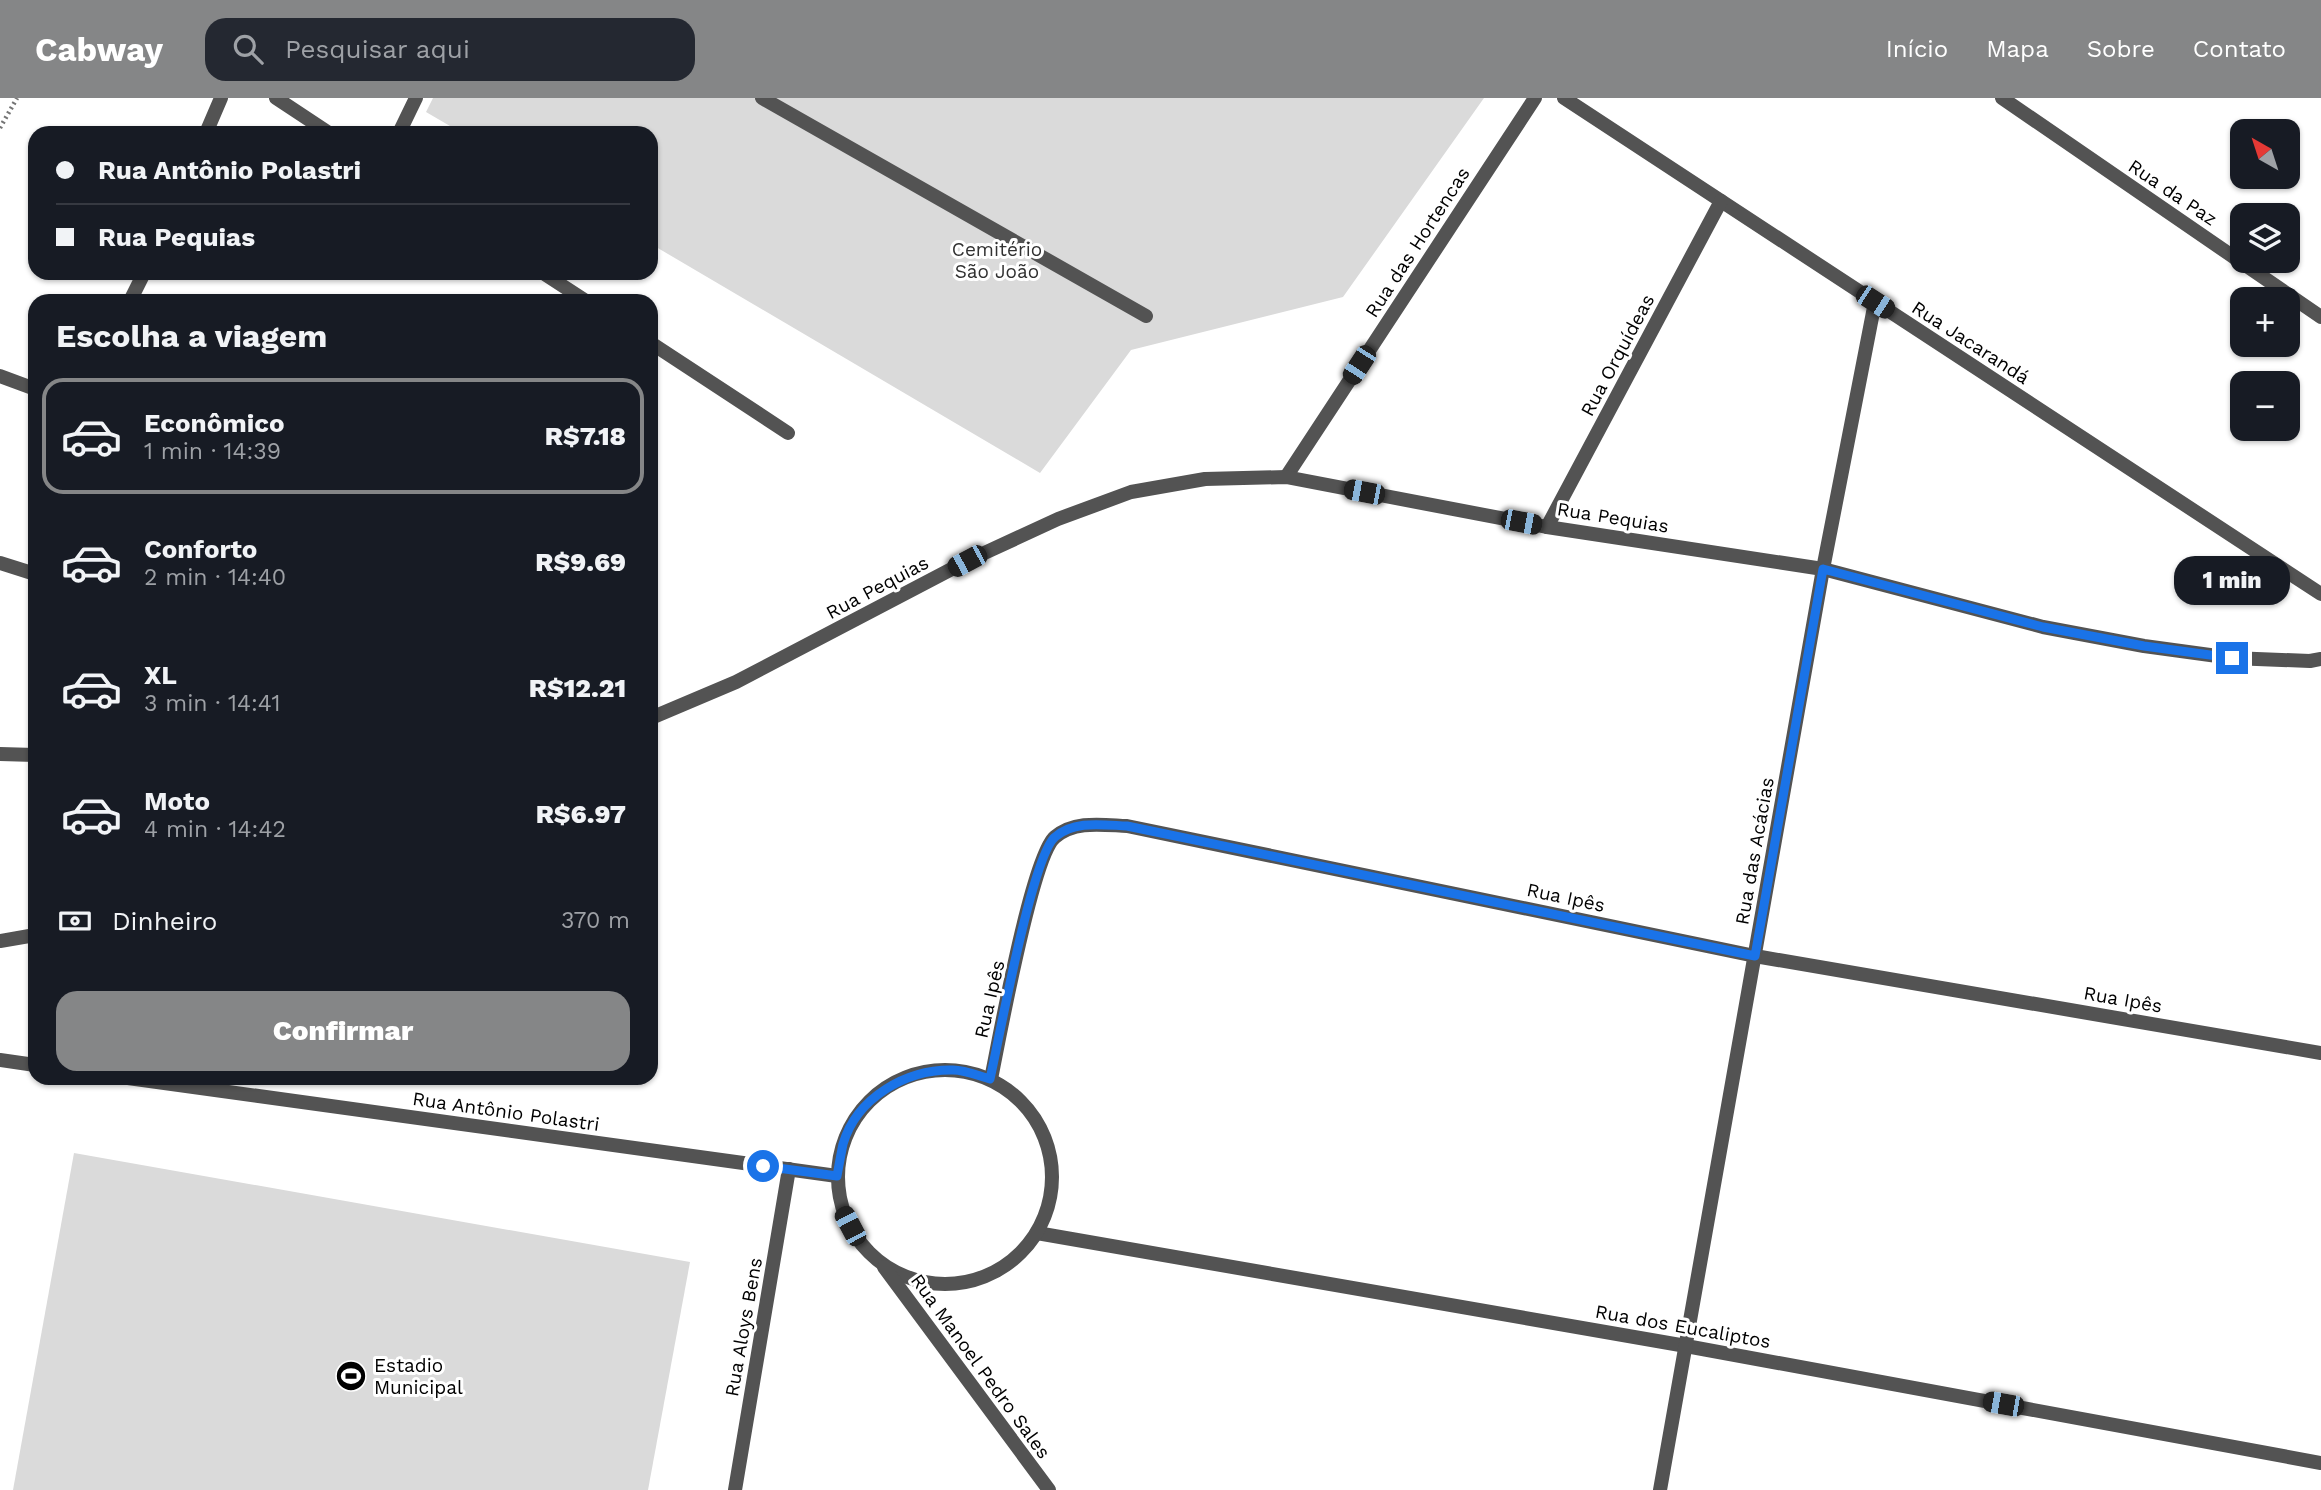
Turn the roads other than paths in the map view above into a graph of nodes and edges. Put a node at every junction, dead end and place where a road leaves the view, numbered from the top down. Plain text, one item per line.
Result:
1 (220, 98) edge
2 (276, 98) edge
3 (416, 98) edge
4 (762, 98) edge
5 (1535, 98) edge
6 (1564, 98) edge
7 (2002, 98) edge
8 (209, 126) edge
9 (318, 126) edge
10 (402, 126) edge
11 (1721, 201) junction
12 (554, 280) edge
13 (575, 294) edge
14 (1875, 302) junction
15 (1146, 316) dead end
16 (2321, 317) edge
17 (658, 348) edge
18 (0, 376) edge
19 (28, 386) edge
20 (788, 433) dead end
21 (1286, 477) junction
22 (1547, 527) junction
23 (0, 563) edge
24 (1823, 569) junction
25 (28, 572) edge
26 (2321, 594) edge
27 (2321, 659) edge
28 (658, 715) edge
29 (0, 754) edge
30 (28, 755) edge
31 (28, 936) edge
32 (0, 941) edge
33 (1755, 956) junction
34 (2321, 1053) edge
35 (0, 1060) edge
36 (28, 1064) edge
37 (990, 1079) junction
38 (179, 1085) edge
39 (789, 1169) junction
40 (837, 1176) junction
41 (1037, 1233) junction
42 (883, 1265) junction
43 (1686, 1346) junction
44 (2321, 1463) edge
45 (735, 1490) edge
46 (1049, 1490) edge
47 (1660, 1490) edge

1 - 8 street
2 - 9 street
3 - 10 street
4 - 15 street
5 - 21 street, Rua das Hortencas
6 - 11 street, Rua Jacarandá
7 - 16 street, Rua da Paz
11 - 14 street, Rua Jacarandá
11 - 22 street, Rua Orquídeas
12 - 13 street
14 - 24 street, Rua das Acácias
14 - 26 street, Rua Jacarandá
17 - 20 street
18 - 19 street
21 - 22 street, Rua Pequias
21 - 28 street, Rua Pequias
22 - 24 street, Rua Pequias
23 - 25 street
24 - 27 street, Rua Pequias
24 - 33 street, Rua das Acácias
29 - 30 street
31 - 32 street
33 - 34 street, Rua Ipês
33 - 37 street, Rua Ipês
33 - 43 street, Rua das Acácias
35 - 36 street
37 - 40 street
37 - 41 street
38 - 39 street, Rua Antônio Polastri
39 - 40 street, Rua Antônio Polastri
39 - 45 street, Rua Aloys Bens
40 - 42 street
41 - 42 street
41 - 43 street, Rua dos Eucaliptos
42 - 46 street, Rua Manoel Pedro Sales
43 - 44 street, Rua dos Eucaliptos
43 - 47 street, Rua das Acácias

